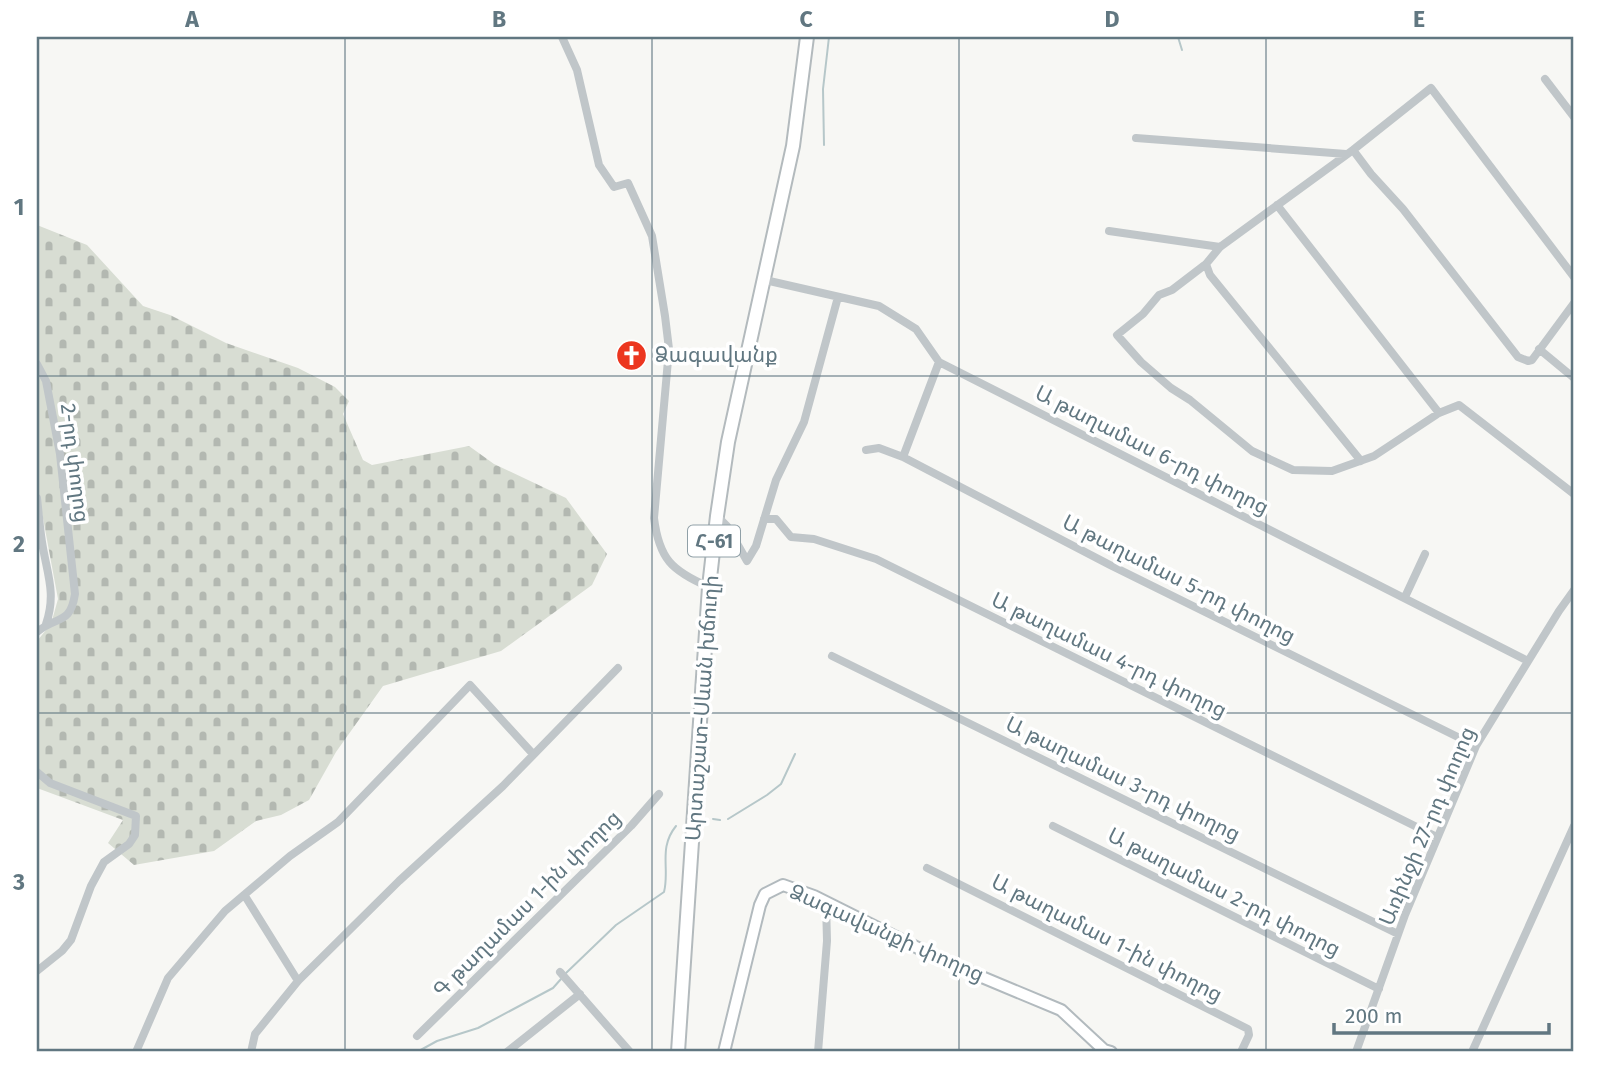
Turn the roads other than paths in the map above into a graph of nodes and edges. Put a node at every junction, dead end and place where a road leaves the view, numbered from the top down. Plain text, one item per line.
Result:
1 (562, 37) edge
2 (807, 37) edge
3 (1545, 79) dead end
4 (1574, 117) edge
5 (1136, 138) dead end
6 (1349, 152) junction
7 (1277, 205) junction
8 (1109, 231) dead end
9 (1220, 247) junction
10 (1206, 264) junction
11 (1574, 277) edge
12 (765, 280) junction
13 (838, 297) junction
14 (1574, 303) edge
15 (1539, 349) junction
16 (939, 362) junction
17 (37, 364) edge
18 (1574, 378) edge
19 (1438, 413) junction
20 (866, 450) dead end
21 (903, 457) junction
22 (1361, 461) junction
23 (1574, 494) edge
24 (37, 498) edge
25 (717, 516) junction
26 (764, 519) junction
27 (1425, 554) dead end
28 (709, 587) junction
29 (1574, 590) edge
30 (1405, 597) junction
31 (46, 624) junction
32 (37, 632) edge
33 (832, 656) dead end
34 (1528, 661) junction
35 (618, 667) dead end
36 (1476, 746) junction
37 (533, 754) junction
38 (37, 772) edge
39 (659, 794) dead end
40 (1053, 826) dead end
41 (1574, 826) edge
42 (1437, 837) junction
43 (927, 868) dead end
44 (246, 896) junction
45 (826, 903) junction
46 (1398, 934) junction
47 (37, 971) edge
48 (560, 972) dead end
49 (298, 981) junction
50 (1379, 989) junction
51 (580, 994) junction
52 (417, 1037) dead end
53 (136, 1052) edge
54 (251, 1052) edge
55 (507, 1052) edge
56 (630, 1052) edge
57 (678, 1052) edge
58 (724, 1052) edge
59 (818, 1052) edge
60 (1111, 1052) edge
61 (1241, 1052) edge
62 (1356, 1052) edge
63 (1472, 1052) edge

1 - 28 street
2 - 12 main road, Արտաշատ-Սևան խճուղի / Հ-61
3 - 4 street
5 - 6 street
6 - 7 street
6 - 11 street
6 - 15 street
7 - 9 street
7 - 19 street
8 - 9 street
9 - 10 street
10 - 22 street
10 - 22 street
12 - 13 street, Ա թաղամաս 6-րդ փողոց
12 - 25 main road, Արտաշատ-Սևան խճուղի / Հ-61
13 - 16 street, Ա թաղամաս 6-րդ փողոց
13 - 26 street
14 - 15 street
15 - 18 street
16 - 21 street
16 - 30 street, Ա թաղամաս 6-րդ փողոց
17 - 31 street, 2-րդ փողոց
19 - 22 street
19 - 23 street
20 - 21 street, Ա թաղամաս 5-րդ փողոց
21 - 36 street, Ա թաղամաս 5-րդ փողոց
24 - 31 street
25 - 26 street
25 - 28 main road, Արտաշատ-Սևան խճուղի / Հ-61
26 - 42 street, Ա թաղամաս 4-րդ փողոց
27 - 30 street
28 - 57 main road, Արտաշատ-Սևան խճուղի / Հ-61
29 - 34 street, Առինջի 27-րդ փողոց
30 - 34 street, Ա թաղամաս 6-րդ փողոց
31 - 32 street, 2-րդ փողոց
33 - 46 street, Ա թաղամաս 3-րդ փողոց
34 - 36 street, Առինջի 27-րդ փողոց
35 - 37 street
36 - 42 street, Առինջի 27-րդ փողոց
37 - 44 street
37 - 49 street
38 - 47 street
39 - 52 street, Գ թաղամաս 1-ին փողոց
40 - 50 street, Ա թաղամաս 2-րդ փողոց
41 - 63 street
42 - 46 street, Առինջի 27-րդ փողոց
43 - 61 street, Ա թաղամաս 1-ին փողոց
44 - 49 street
44 - 53 street
45 - 58 street, Ձագավանքի փողոց
45 - 59 street
45 - 60 street, Ձագավանքի փողոց
46 - 50 street, Առինջի 27-րդ փողոց
48 - 51 street
49 - 54 street
50 - 62 street, Առինջի 27-րդ փողոց
51 - 55 street
51 - 56 street

